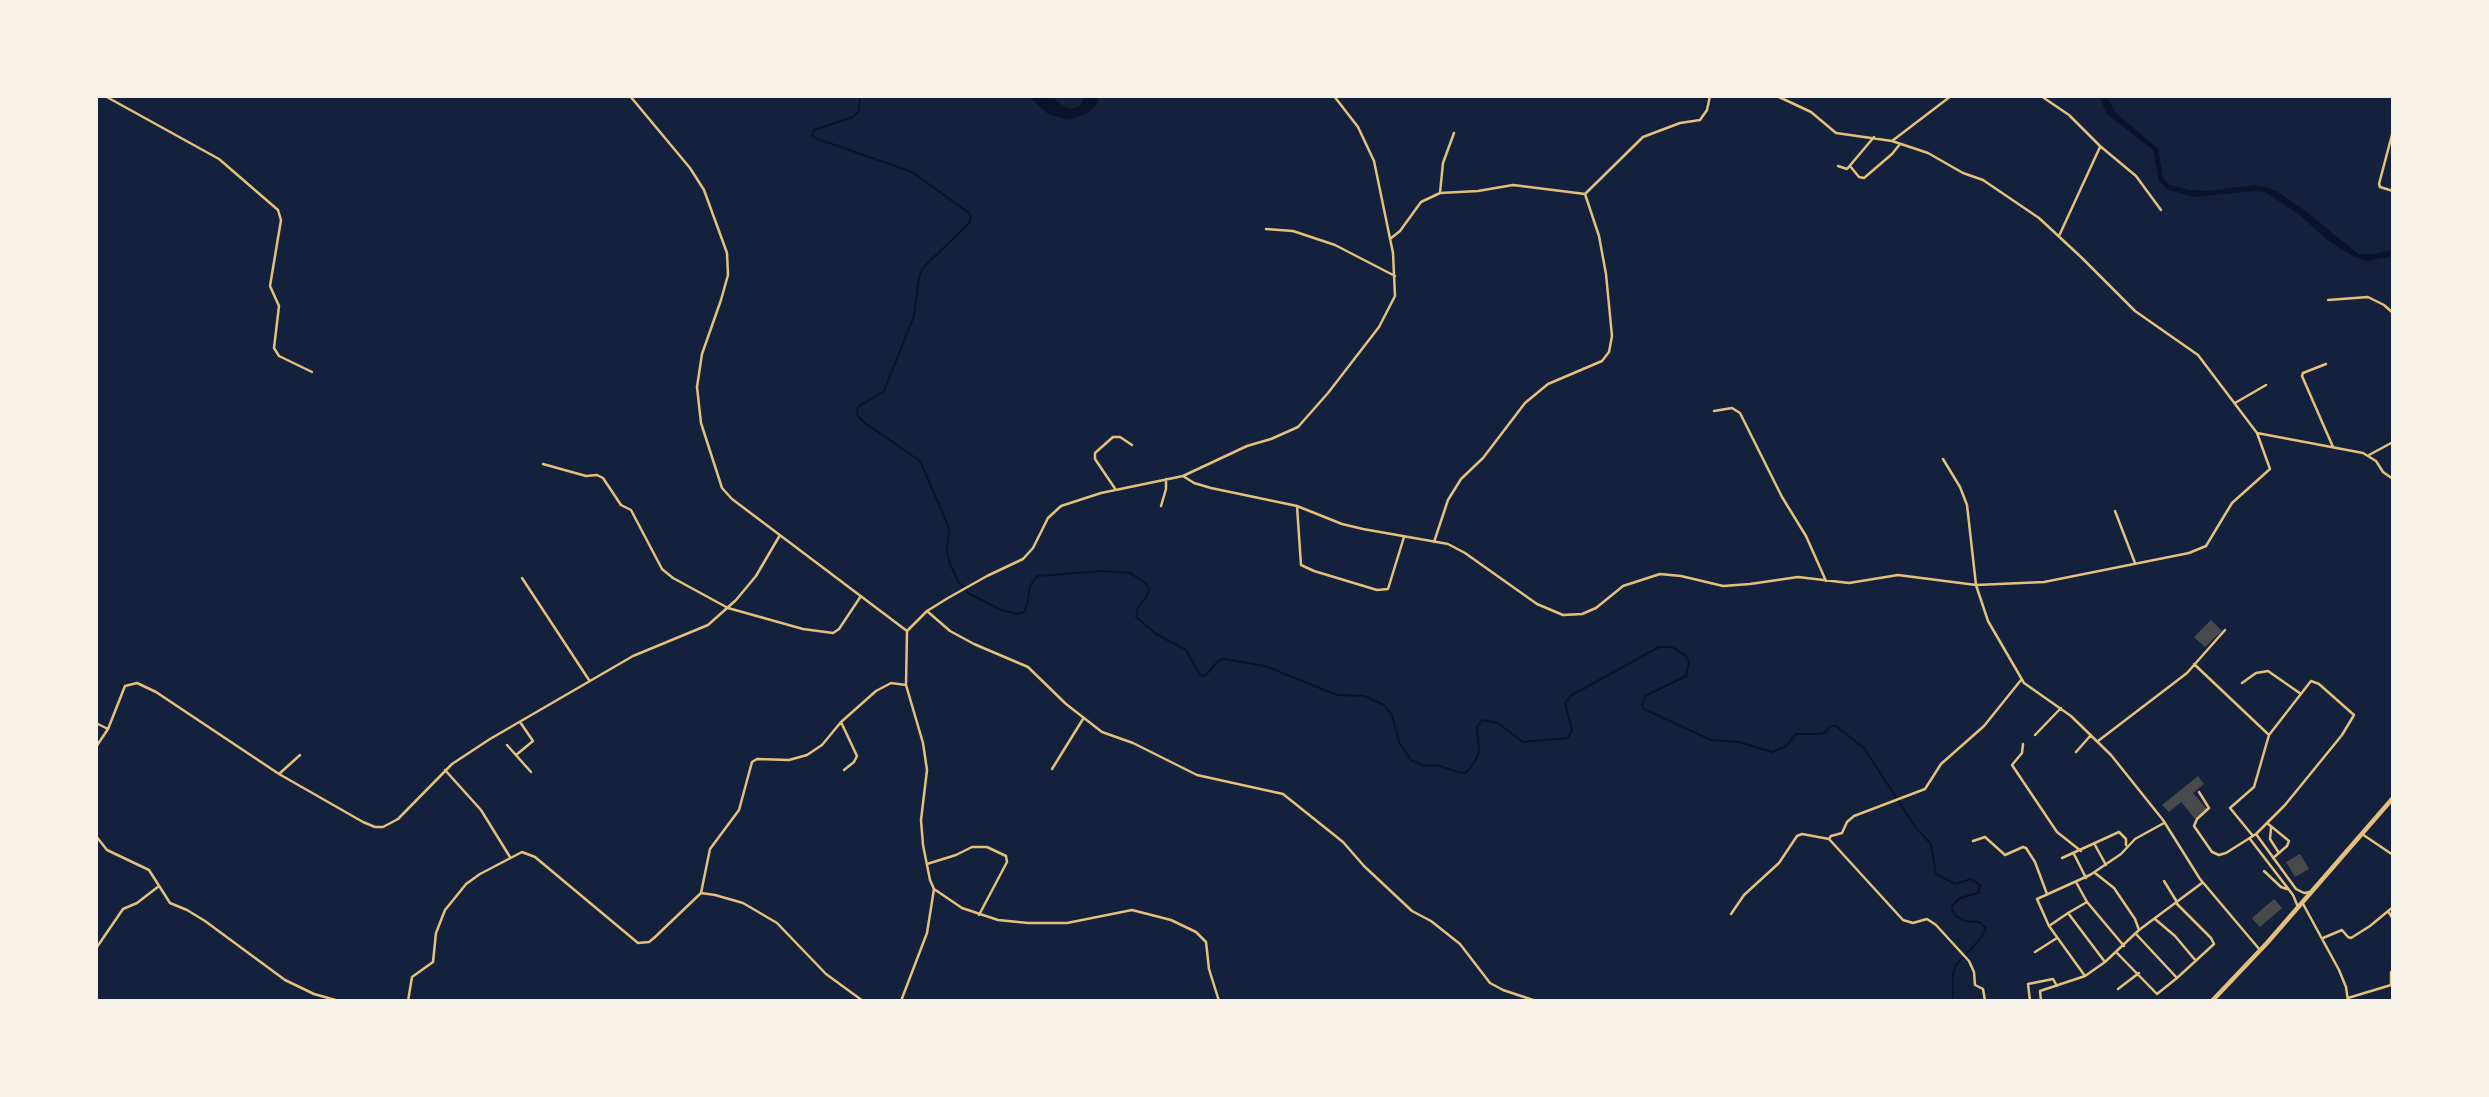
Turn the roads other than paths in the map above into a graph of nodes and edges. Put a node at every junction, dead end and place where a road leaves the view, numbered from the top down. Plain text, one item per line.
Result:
1 (105, 96) edge
2 (630, 96) edge
3 (1334, 96) edge
4 (1710, 96) edge
5 (1777, 96) edge
6 (1951, 96) edge
7 (2041, 96) edge
8 (2393, 131) edge
9 (1454, 133) dead end
10 (1875, 137) junction
11 (1892, 141) junction
12 (1900, 144) junction
13 (2100, 146) junction
14 (1838, 166) dead end
15 (1850, 166) junction
16 (2393, 191) edge
17 (1440, 193) junction
18 (1585, 194) junction
19 (2161, 210) dead end
20 (1266, 229) dead end
21 (2059, 236) junction
22 (1390, 239) junction
23 (1395, 276) junction
24 (2328, 300) dead end
25 (2393, 313) edge
26 (2326, 365) dead end
27 (312, 372) dead end
28 (2266, 385) dead end
29 (2234, 404) junction
30 (1714, 411) dead end
31 (2256, 433) junction
32 (2393, 442) edge
33 (1132, 445) dead end
34 (2333, 447) junction
35 (2369, 455) junction
36 (1943, 459) dead end
37 (543, 464) dead end
38 (1183, 476) junction
39 (1166, 479) junction
40 (2393, 480) edge
41 (1116, 490) junction
42 (1161, 506) dead end
43 (1297, 506) junction
44 (2115, 511) dead end
45 (780, 535) junction
46 (1404, 537) junction
47 (1434, 542) junction
48 (2134, 563) junction
49 (522, 578) dead end
50 (1826, 581) junction
51 (1976, 585) junction
52 (861, 596) junction
53 (728, 608) junction
54 (927, 611) junction
55 (2225, 630) dead end
56 (907, 631) junction
57 (2194, 664) junction
58 (589, 680) junction
59 (2021, 680) junction
60 (2242, 683) dead end
61 (906, 685) junction
62 (2301, 694) junction
63 (2061, 708) junction
64 (1083, 719) junction
65 (519, 721) junction
66 (841, 722) junction
67 (96, 723) edge
68 (108, 729) junction
69 (2035, 735) dead end
70 (2091, 735) junction
71 (2269, 735) junction
72 (2098, 741) junction
73 (2023, 744) dead end
74 (507, 746) dead end
75 (96, 747) edge
76 (2076, 752) dead end
77 (300, 755) dead end
78 (516, 755) junction
79 (1052, 769) dead end
80 (445, 770) junction
81 (844, 770) dead end
82 (531, 772) dead end
83 (279, 774) junction
84 (2199, 792) dead end
85 (2393, 798) edge
86 (2164, 822) junction
87 (2267, 823) junction
88 (2271, 827) junction
89 (2362, 834) junction
90 (96, 836) edge
91 (2253, 836) junction
92 (1829, 839) junction
93 (1973, 841) dead end
94 (2095, 845) junction
95 (2126, 848) junction
96 (2081, 851) junction
97 (2074, 853) junction
98 (2279, 853) junction
99 (2393, 856) edge
100 (510, 857) junction
101 (2062, 858) dead end
102 (2273, 858) junction
103 (927, 864) junction
104 (2106, 865) junction
105 (2264, 871) dead end
106 (2095, 873) junction
107 (2086, 878) junction
108 (2164, 881) dead end
109 (2076, 882) junction
110 (2203, 883) junction
111 (159, 886) junction
112 (2287, 888) junction
113 (934, 889) junction
114 (2310, 892) junction
115 (701, 893) junction
116 (2047, 894) junction
117 (2087, 902) junction
118 (2302, 902) junction
119 (2176, 903) junction
120 (2298, 907) junction
121 (2393, 907) edge
122 (2388, 911) junction
123 (2068, 913) junction
124 (1731, 914) dead end
125 (979, 915) junction
126 (2155, 919) junction
127 (2393, 919) edge
128 (2049, 926) junction
129 (2139, 930) junction
130 (2136, 934) junction
131 (2057, 938) junction
132 (2323, 938) junction
133 (2124, 946) junction
134 (97, 947) edge
135 (2260, 950) junction
136 (2035, 952) dead end
137 (2117, 953) junction
138 (2196, 961) junction
139 (2105, 962) junction
140 (2391, 972) edge
141 (2138, 973) junction
142 (2084, 976) junction
143 (2177, 978) junction
144 (2391, 985) edge
145 (2057, 986) junction
146 (2118, 989) dead end
147 (2393, 991) edge
148 (2348, 999) edge
149 (340, 1001) edge
150 (408, 1001) edge
151 (863, 1001) edge
152 (901, 1001) edge
153 (1219, 1001) edge
154 (1536, 1001) edge
155 (1985, 1001) edge
156 (2029, 1001) edge
157 (2041, 1001) edge
158 (2212, 1001) edge

1 - 27 street
2 - 45 street
3 - 22 street
4 - 18 street
5 - 10 street
6 - 11 street
7 - 13 street
8 - 16 street
9 - 17 street
10 - 11 street
10 - 15 street
11 - 12 street
12 - 15 street
12 - 21 street
13 - 19 street
13 - 21 street
14 - 15 street
17 - 18 street
17 - 22 street
18 - 47 street
20 - 23 street
21 - 29 street
22 - 23 street
23 - 38 street
24 - 25 street
26 - 34 street
28 - 29 street
29 - 31 street
30 - 50 street
31 - 34 street
31 - 48 street
32 - 35 street
33 - 41 street
34 - 35 street
35 - 40 street
36 - 51 street
37 - 53 street
38 - 39 street
38 - 43 street
39 - 41 street
39 - 42 street
41 - 54 street
43 - 46 street
43 - 46 street
44 - 48 street
45 - 52 street
45 - 53 street
46 - 47 street
47 - 50 street
48 - 51 street
49 - 58 street
50 - 51 street
51 - 59 street
52 - 53 street
52 - 56 street
53 - 58 street
54 - 56 street
54 - 64 street
55 - 57 street
56 - 61 street
57 - 71 street
57 - 72 street
58 - 65 street
59 - 63 street
59 - 92 street
60 - 62 street
61 - 66 street
61 - 103 street
62 - 71 street
62 - 87 street
63 - 69 street
63 - 70 street
64 - 79 street
64 - 154 street
65 - 78 street
65 - 80 street
66 - 81 street
66 - 115 street
67 - 68 street
68 - 75 street
68 - 83 street
70 - 72 street
70 - 76 street
71 - 91 street
72 - 86 street
73 - 96 street
74 - 78 street
77 - 83 street
78 - 82 street
80 - 83 street
80 - 100 street
84 - 91 street
85 - 89 highway
86 - 95 street
86 - 110 street
87 - 88 street
87 - 91 street
88 - 98 street
88 - 98 street
89 - 99 street
89 - 114 highway
90 - 111 street
91 - 102 street
91 - 112 street
92 - 124 street
92 - 155 street
93 - 116 street
94 - 95 street
94 - 96 street
94 - 104 street
95 - 104 street
96 - 97 street
97 - 101 street
97 - 107 street
98 - 102 street
100 - 115 street
100 - 150 street
102 - 114 street
103 - 113 street
103 - 125 street
104 - 106 street
105 - 112 street
106 - 107 street
106 - 129 street
107 - 109 street
108 - 119 street
109 - 116 street
109 - 117 street
110 - 119 street
110 - 135 street
111 - 134 street
111 - 149 street
112 - 120 street
113 - 125 street
113 - 152 street
114 - 118 highway
115 - 151 street
116 - 128 street
117 - 123 street
117 - 133 street
118 - 120 highway
118 - 132 street
119 - 126 street
119 - 138 street
120 - 135 highway
121 - 122 street
122 - 127 street
122 - 132 street
123 - 128 street
123 - 139 street
125 - 153 street
126 - 129 street
126 - 138 street
128 - 131 street
129 - 130 street
130 - 133 street
130 - 143 street
131 - 136 street
131 - 142 street
132 - 148 street
133 - 137 street
135 - 158 highway
137 - 139 street
137 - 141 street
138 - 143 street
139 - 142 street
140 - 144 street
141 - 143 street
141 - 146 street
142 - 145 street
144 - 147 street
144 - 148 street
145 - 156 street
145 - 157 street

